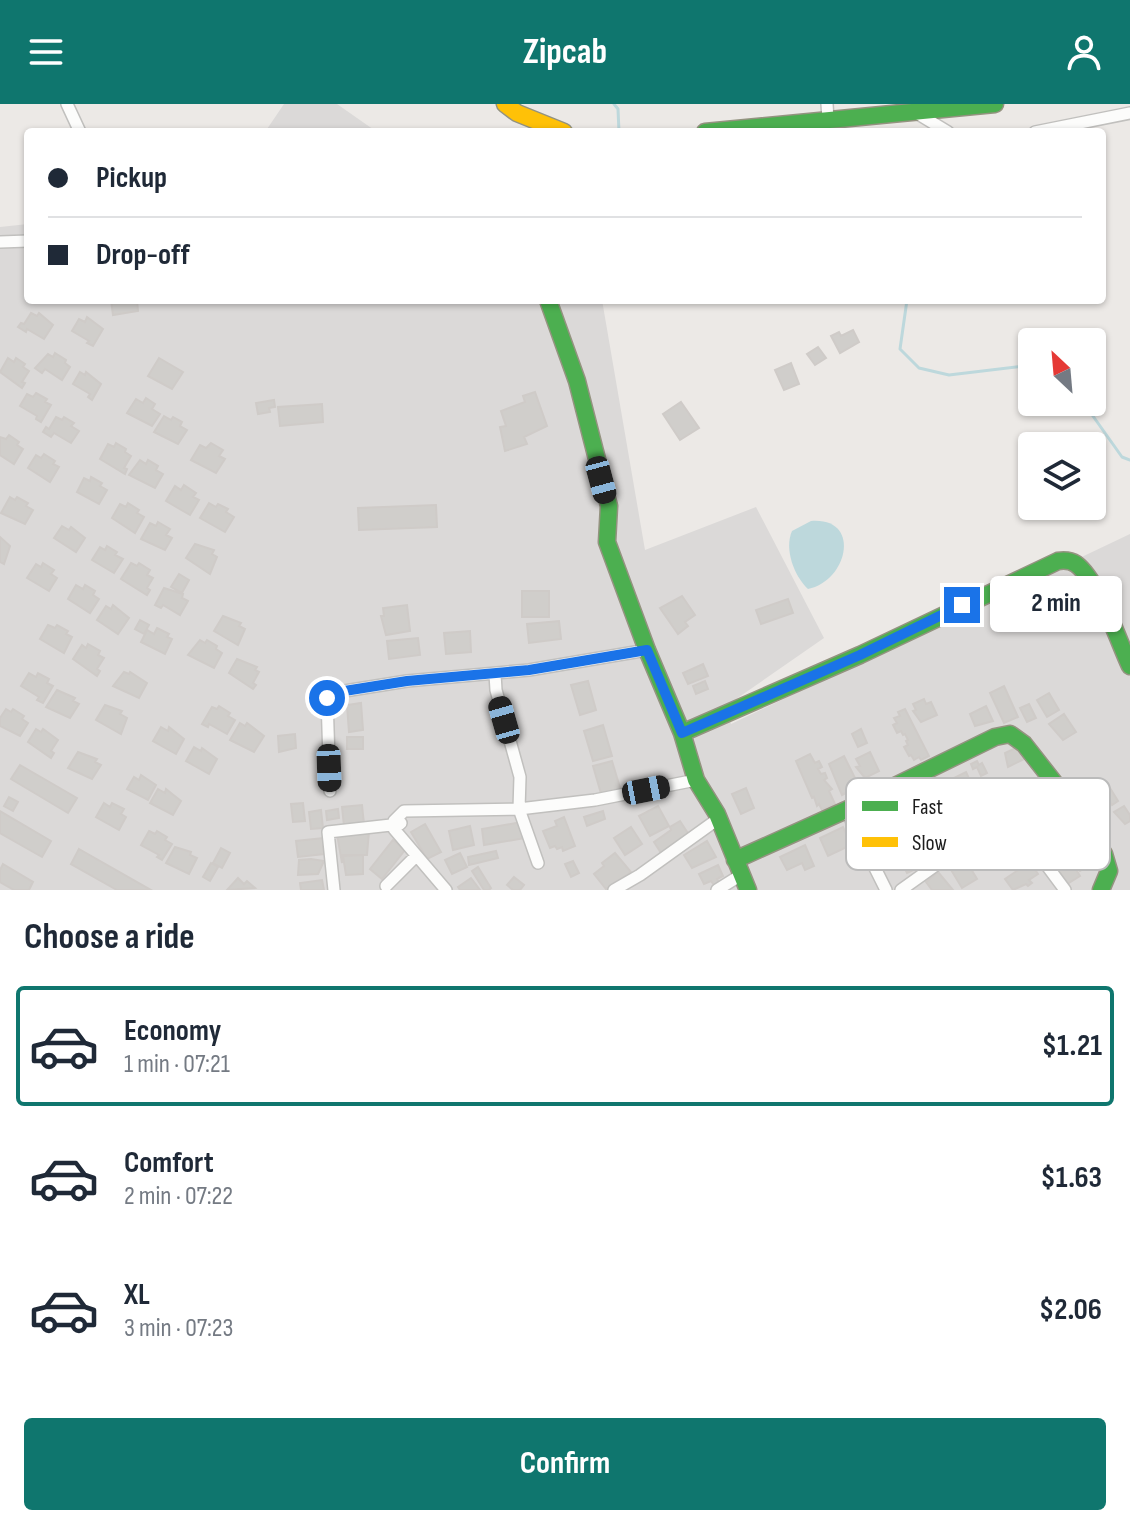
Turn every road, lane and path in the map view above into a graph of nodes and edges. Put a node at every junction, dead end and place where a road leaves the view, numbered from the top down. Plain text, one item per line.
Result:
1 (67, 104) edge
2 (505, 104) edge
3 (995, 104) edge
4 (828, 112) edge
5 (915, 112) junction
6 (1130, 113) edge
7 (78, 128) edge
8 (554, 128) edge
9 (730, 128) edge
10 (941, 128) edge
11 (1055, 128) edge
12 (24, 241) edge
13 (0, 242) edge
14 (549, 304) edge
15 (647, 650) junction
16 (1130, 666) edge
17 (495, 674) junction
18 (682, 733) junction
19 (911, 778) edge
20 (1049, 778) edge
21 (696, 780) junction
22 (330, 791) dead end
23 (519, 809) junction
24 (846, 810) edge
25 (718, 819) junction
26 (401, 823) junction
27 (416, 856) junction
28 (538, 863) dead end
29 (876, 870) edge
30 (929, 870) edge
31 (1050, 870) edge
32 (1109, 870) edge
33 (742, 875) edge
34 (386, 886) dead end
35 (440, 887) edge
36 (334, 890) edge
37 (614, 890) edge
38 (717, 890) edge
39 (886, 890) edge
40 (901, 890) edge
41 (1065, 890) edge
42 (1101, 890) edge

1 - 7 street
2 - 8 street
3 - 5 street
4 - 5 street
4 - 9 street
5 - 10 street
6 - 11 street
12 - 13 street
14 - 15 street
15 - 17 street
15 - 18 street
16 - 18 street
17 - 22 street
17 - 23 street
18 - 21 street
19 - 20 street
21 - 23 street
21 - 25 street
23 - 26 street
23 - 28 street
24 - 33 street
25 - 33 street
25 - 37 street
26 - 27 street
26 - 36 street
27 - 34 street
27 - 35 street
29 - 39 street
30 - 40 street
31 - 41 street
32 - 42 street
33 - 38 street

